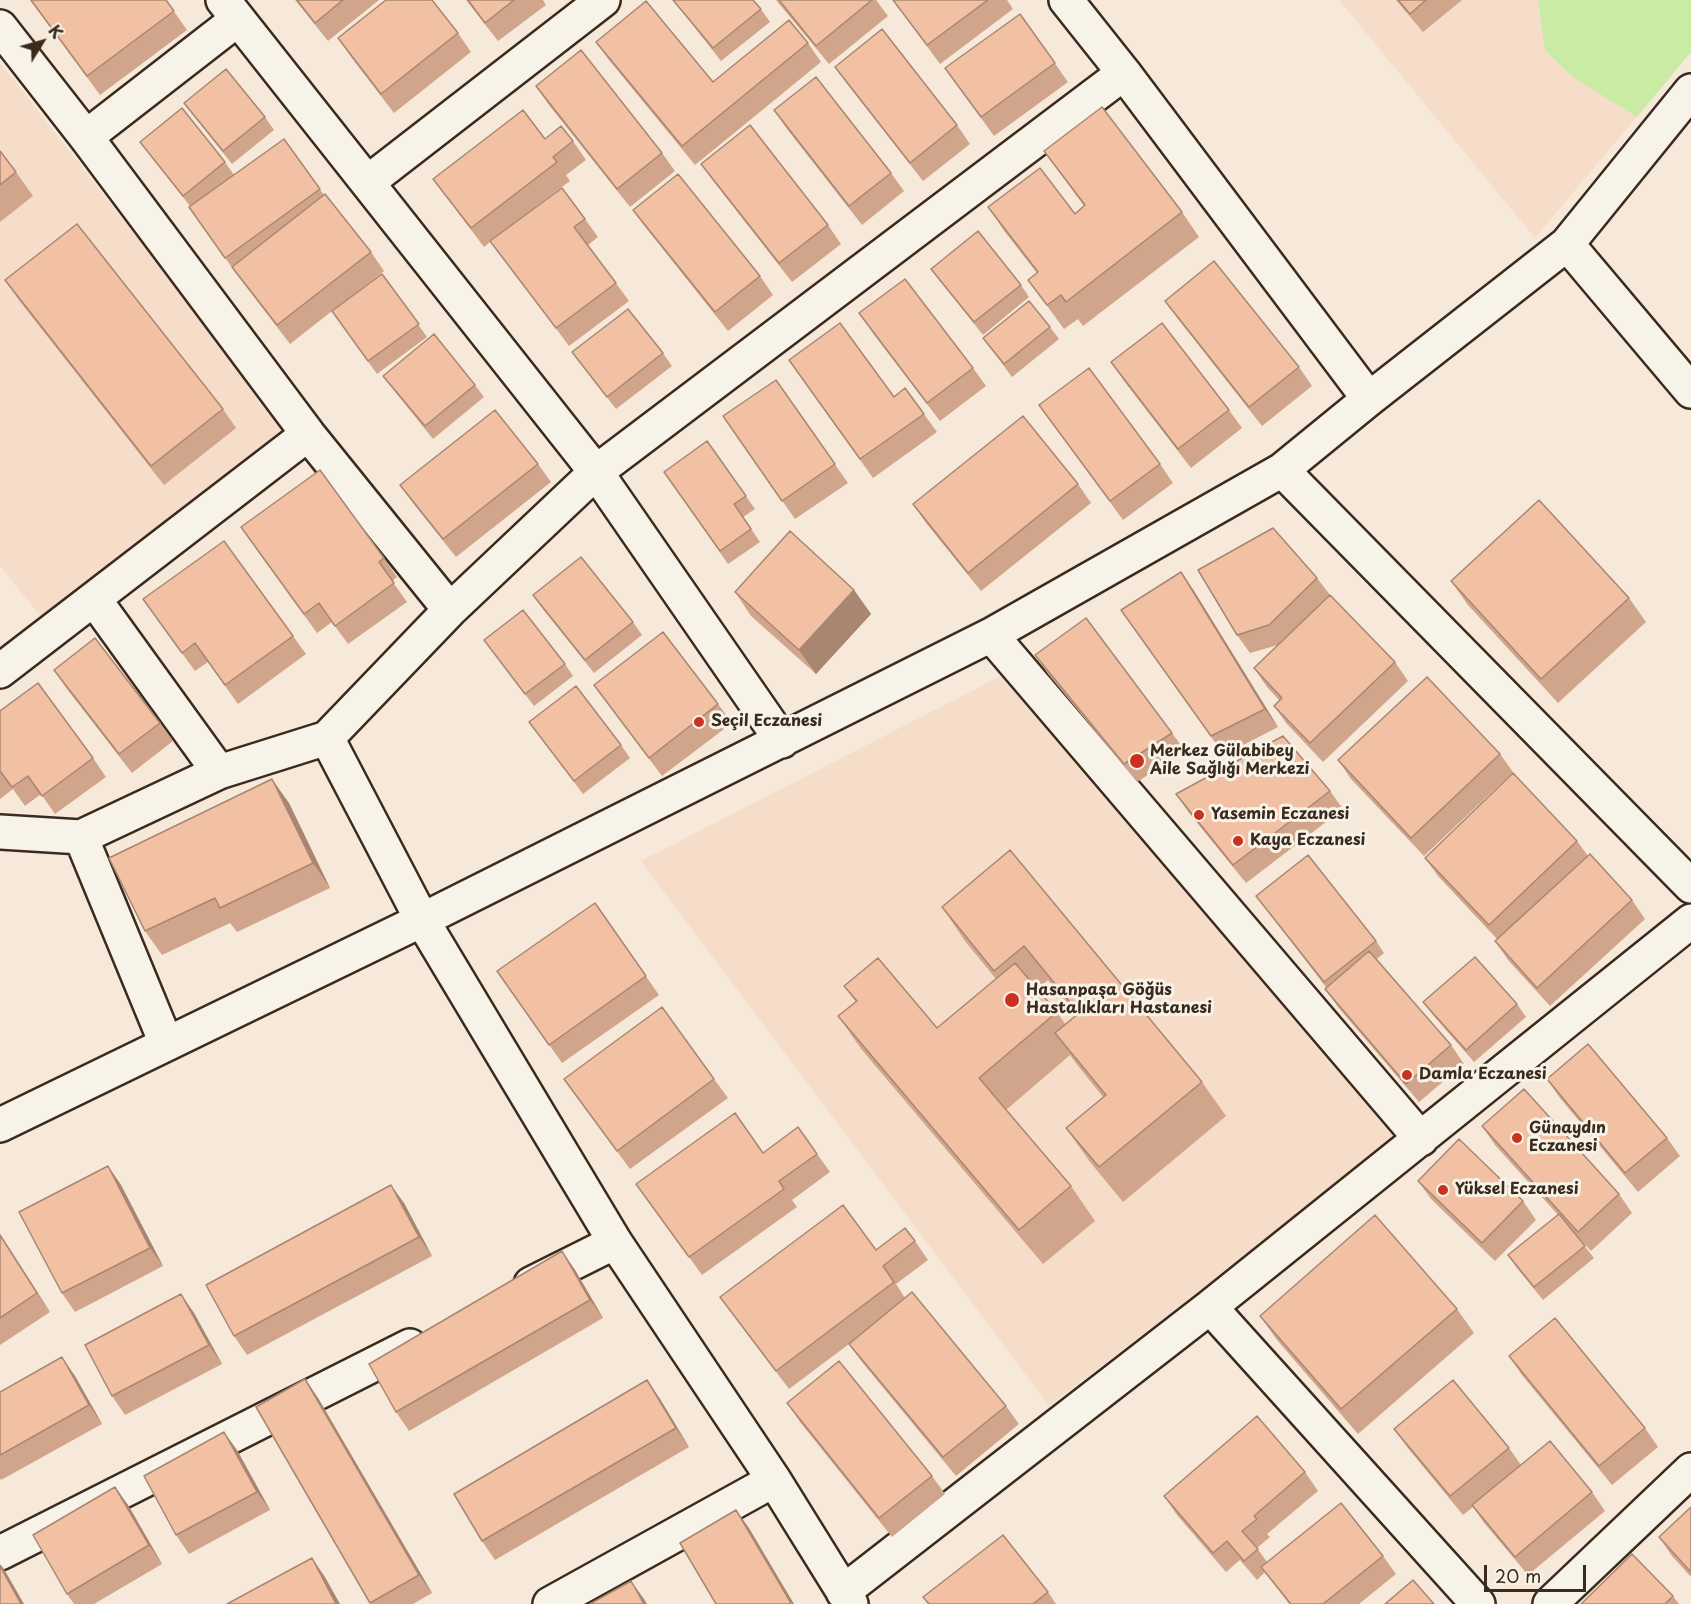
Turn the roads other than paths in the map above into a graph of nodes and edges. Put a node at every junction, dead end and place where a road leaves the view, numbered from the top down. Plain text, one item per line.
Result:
1 (603, 0) edge
2 (1066, 0) edge
3 (230, 9) edge
4 (0, 27) edge
5 (1124, 73) junction
6 (1691, 91) edge
7 (87, 137) junction
8 (368, 182) junction
9 (1567, 244) junction
10 (1691, 391) edge
11 (1369, 399) junction
12 (308, 434) junction
13 (1282, 470) junction
14 (596, 472) junction
15 (94, 599) junction
16 (450, 610) junction
17 (991, 635) junction
18 (5, 657) edge
19 (327, 738) junction
20 (782, 741) junction
21 (219, 772) junction
22 (0, 832) edge
23 (81, 837) junction
24 (1691, 886) edge
25 (422, 920) junction
26 (1691, 921) edge
27 (166, 1044) junction
28 (0, 1125) edge
29 (1421, 1139) junction
30 (615, 1242) junction
31 (509, 1295) edge
32 (1210, 1307) junction
33 (435, 1333) edge
34 (1691, 1470) edge
35 (774, 1480) junction
36 (0, 1553) edge
37 (847, 1598) edge
38 (549, 1604) edge
39 (1478, 1604) edge
40 (1550, 1604) edge

1 - 8 street
2 - 5 street
3 - 7 street
3 - 8 street
4 - 7 street
5 - 11 street
5 - 14 street
6 - 9 street
7 - 12 street
8 - 14 street
9 - 10 street
9 - 11 street
11 - 13 street
12 - 15 street
12 - 16 street
13 - 17 street
13 - 24 street
14 - 16 street
14 - 20 street
15 - 18 street
15 - 21 street
16 - 19 street
17 - 20 street
17 - 29 street
19 - 21 street
19 - 25 street
20 - 25 street
21 - 23 street
22 - 23 street
23 - 27 street
25 - 27 street
25 - 30 street
26 - 29 street
27 - 28 street
29 - 32 street
30 - 31 street
30 - 35 street
32 - 37 street
32 - 39 street
33 - 36 street
34 - 40 street
35 - 37 street
35 - 38 street

